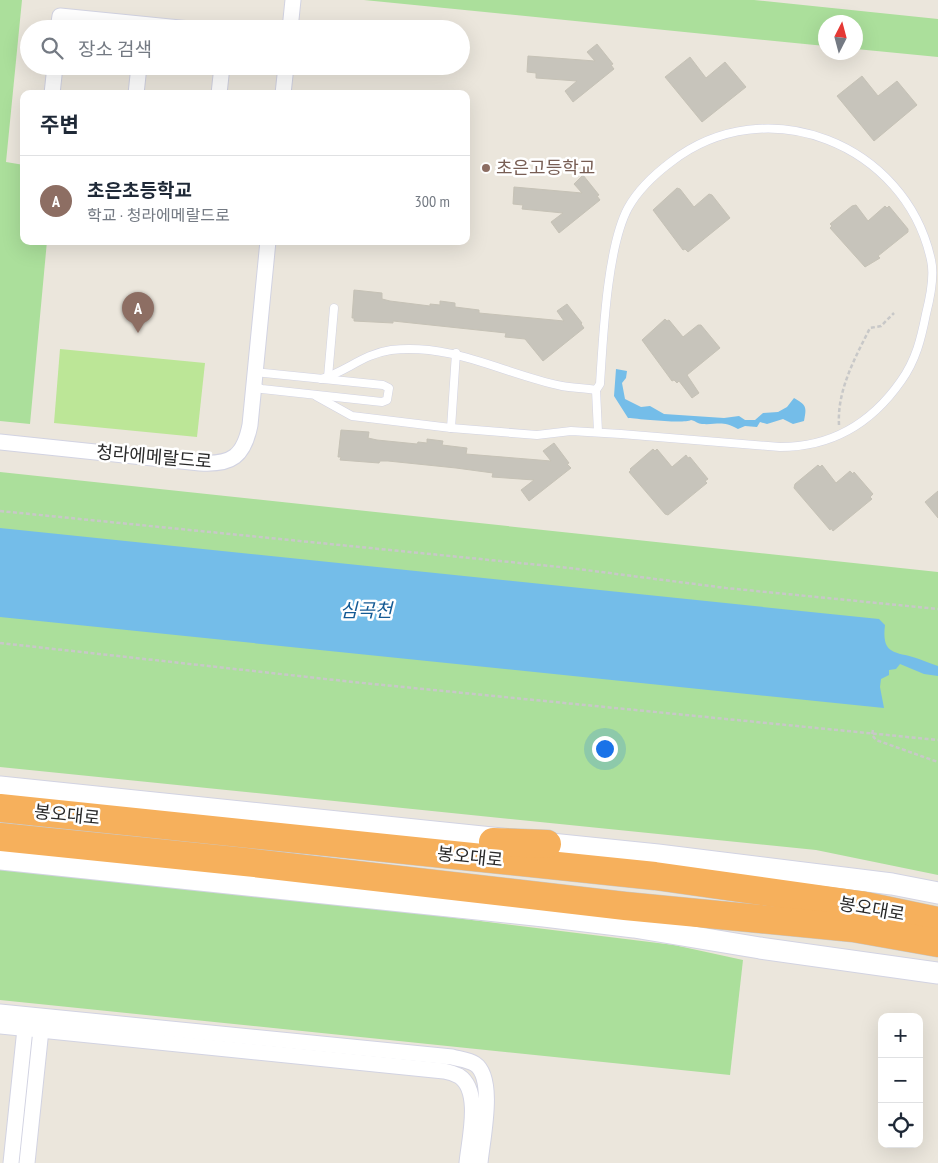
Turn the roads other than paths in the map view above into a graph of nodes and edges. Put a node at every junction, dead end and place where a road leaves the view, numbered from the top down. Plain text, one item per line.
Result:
1 (293, 0) edge
2 (59, 20) edge
3 (93, 20) edge
4 (291, 20) edge
5 (54, 75) edge
6 (138, 75) edge
7 (221, 75) edge
8 (285, 75) edge
9 (52, 90) edge
10 (136, 90) edge
11 (219, 90) edge
12 (283, 90) edge
13 (268, 245) edge
14 (334, 308) dead end
15 (456, 354) junction
16 (324, 378) junction
17 (254, 379) junction
18 (596, 390) junction
19 (316, 396) junction
20 (452, 428) junction
21 (598, 432) junction
22 (0, 442) edge
23 (0, 787) edge
24 (0, 795) edge
25 (0, 808) edge
26 (184, 827) junction
27 (249, 834) junction
28 (0, 837) edge
29 (546, 844) junction
30 (0, 849) edge
31 (178, 856) junction
32 (0, 859) edge
33 (245, 862) junction
34 (938, 893) edge
35 (544, 916) junction
36 (938, 921) edge
37 (938, 943) edge
38 (938, 973) edge
39 (0, 1012) edge
40 (26, 1022) junction
41 (42, 1023) junction
42 (0, 1026) edge
43 (11, 1163) edge
44 (27, 1163) edge
45 (467, 1163) edge
46 (480, 1163) edge

1 - 4 street
2 - 3 street
5 - 9 street
6 - 10 street
7 - 11 street
8 - 12 street
13 - 17 street, 청라에메랄드로
14 - 16 lane
15 - 16 lane
15 - 18 lane
15 - 20 lane
16 - 17 lane
16 - 19 lane
17 - 19 lane
17 - 22 street, 청라에메랄드로
18 - 21 lane
18 - 21 lane
19 - 20 lane
20 - 21 lane
23 - 29 main road, 봉오대로
24 - 26 highway
25 - 26 highway, 봉오대로
26 - 27 highway, 봉오대로
27 - 29 highway
27 - 36 highway, 봉오대로
28 - 31 highway, 봉오대로
29 - 34 main road, 봉오대로
30 - 31 highway
31 - 33 highway, 봉오대로
32 - 35 main road
33 - 35 highway
33 - 37 highway, 봉오대로
35 - 38 main road
39 - 40 street
40 - 41 street
40 - 42 street
40 - 43 street
41 - 44 street
41 - 45 street
41 - 46 street

